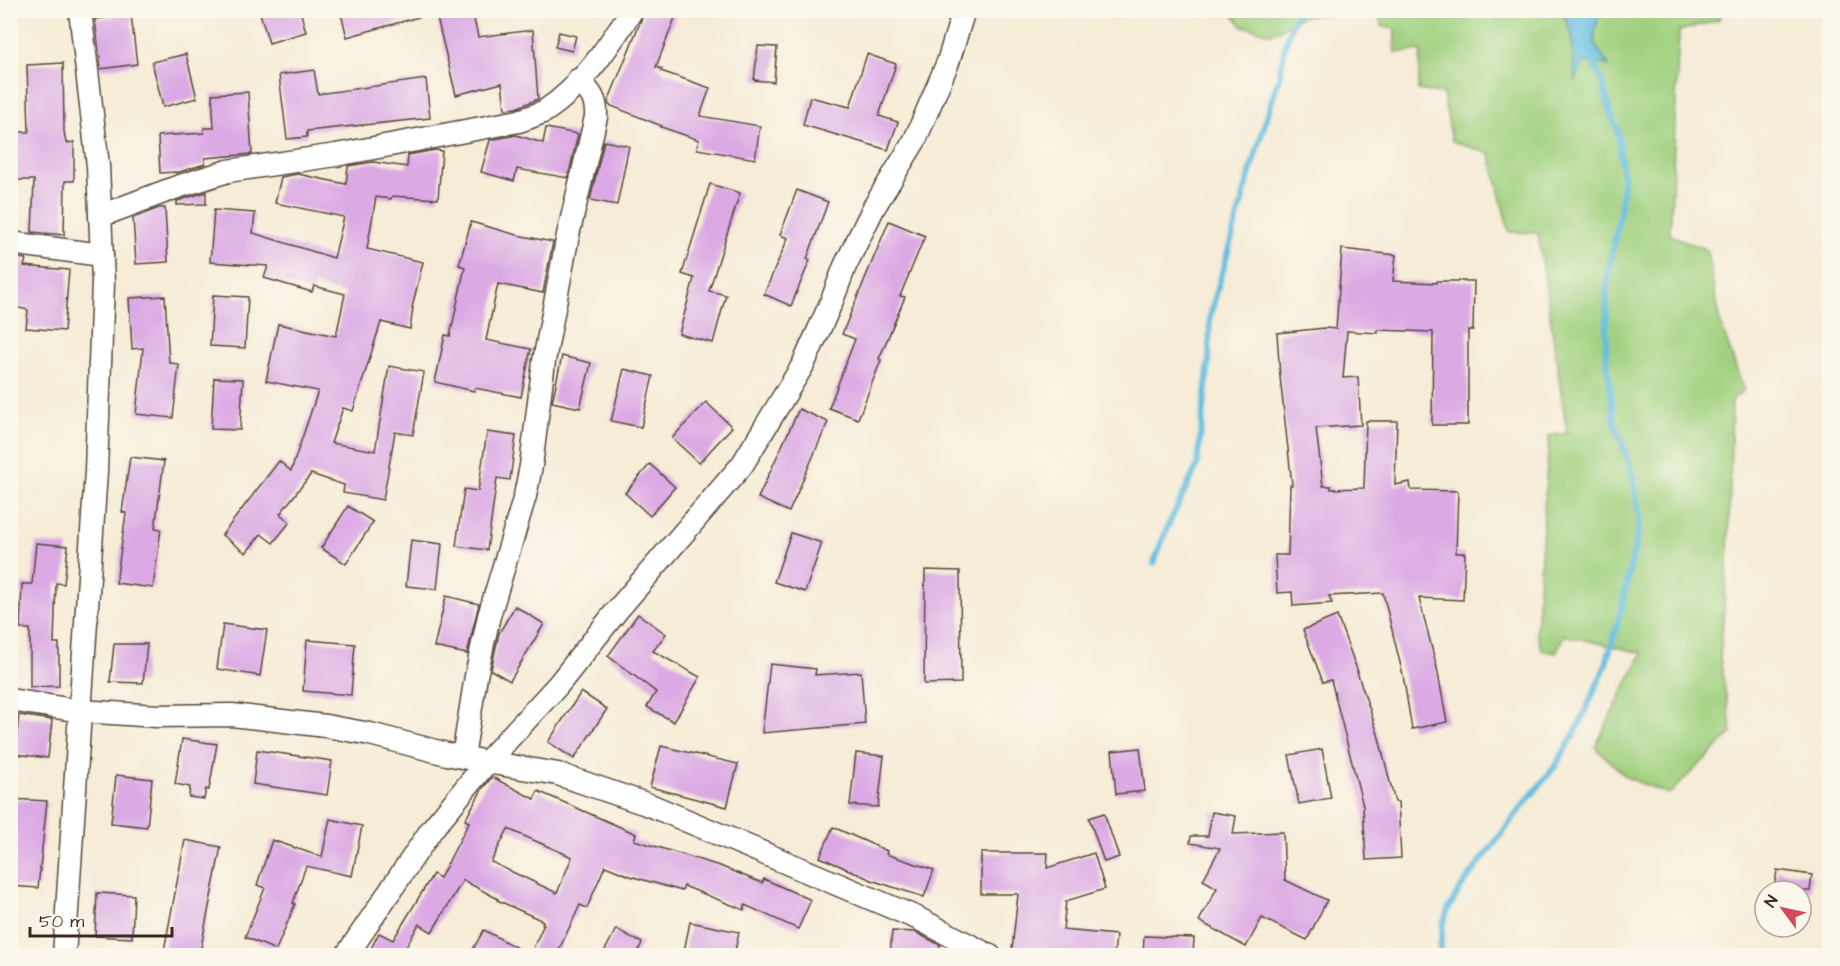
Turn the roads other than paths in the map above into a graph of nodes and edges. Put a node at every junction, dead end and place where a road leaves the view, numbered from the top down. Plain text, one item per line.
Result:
1 (80, 10) edge
2 (632, 10) edge
3 (964, 10) edge
4 (578, 80) junction
5 (100, 216) junction
6 (10, 243) edge
7 (102, 255) junction
8 (10, 700) edge
9 (81, 711) junction
10 (463, 757) junction
11 (487, 762) junction
12 (64, 956) edge
13 (346, 956) edge
14 (990, 956) edge

1 - 5 street
2 - 4 street
3 - 11 street
4 - 5 street
4 - 10 street
5 - 7 street
6 - 7 street
7 - 9 street
8 - 9 street
9 - 10 street
9 - 12 street
10 - 11 street
11 - 13 street
11 - 14 street

